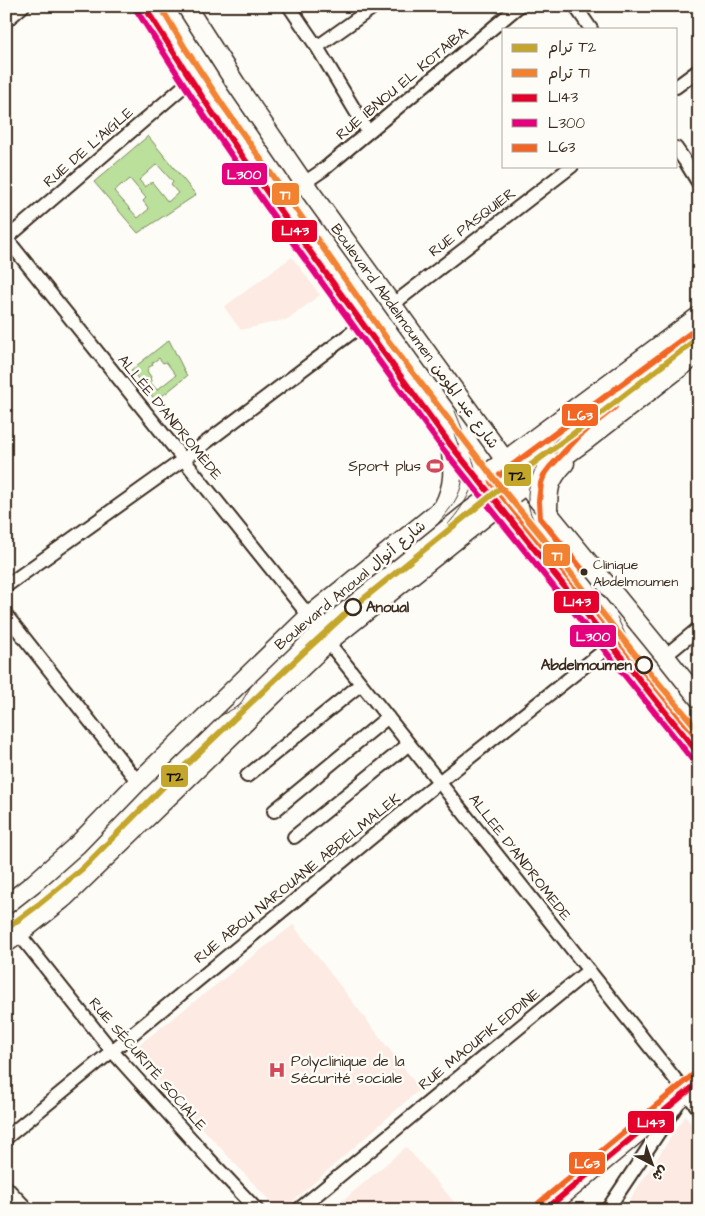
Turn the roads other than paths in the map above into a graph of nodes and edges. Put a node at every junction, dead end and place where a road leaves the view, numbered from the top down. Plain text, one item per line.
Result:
1 (23, 6) edge
2 (144, 6) edge
3 (186, 6) edge
4 (289, 6) edge
5 (376, 6) edge
6 (519, 6) edge
7 (575, 6) edge
8 (6, 21) edge
9 (590, 28) edge
10 (316, 47) junction
11 (699, 70) edge
12 (191, 80) junction
13 (678, 86) edge
14 (368, 132) junction
15 (678, 151) edge
16 (569, 168) edge
17 (304, 183) junction
18 (699, 184) edge
19 (6, 239) edge
20 (392, 305) junction
21 (699, 316) edge
22 (363, 324) junction
23 (699, 353) edge
24 (588, 439) junction
25 (450, 444) junction
26 (184, 459) junction
27 (505, 460) junction
28 (479, 481) junction
29 (525, 485) junction
30 (499, 506) junction
31 (442, 509) junction
32 (548, 514) junction
33 (6, 586) edge
34 (6, 615) edge
35 (309, 616) junction
36 (699, 628) edge
37 (328, 642) junction
38 (611, 645) junction
39 (665, 656) junction
40 (362, 684) junction
41 (699, 699) edge
42 (388, 717) junction
43 (409, 744) junction
44 (699, 754) edge
45 (248, 776) dead end
46 (138, 782) junction
47 (440, 782) junction
48 (274, 811) dead end
49 (294, 837) dead end
50 (6, 905) edge
51 (12, 938) edge
52 (588, 970) junction
53 (112, 1052) junction
54 (692, 1087) edge
55 (699, 1109) edge
56 (6, 1138) edge
57 (6, 1187) edge
58 (28, 1210) edge
59 (257, 1210) edge
60 (298, 1210) edge
61 (545, 1210) edge
62 (607, 1210) edge

1 - 8 street
2 - 12 main road
3 - 17 main road, Boulevard Abdelmoumen شارع عبد المومن
4 - 10 street
5 - 10 street
6 - 14 street, RUE IBNOU EL KOTAIBA
7 - 9 street
10 - 14 street
11 - 13 street
12 - 19 street, RUE DE L'AIGLE
12 - 22 main road
14 - 17 street, RUE IBNOU EL KOTAIBA
15 - 18 street
16 - 20 street, RUE PASQUIER
17 - 20 main road, Boulevard Abdelmoumen شارع عبد المومن
19 - 26 street, ALLÉE D'ANDROMÈDE
20 - 27 main road, Boulevard Abdelmoumen شارع عبد المومن
21 - 27 main road, Boulevard Anoual شارع أنوال
22 - 25 main road
22 - 26 street
23 - 24 main road, Boulevard Anoual شارع أنوال
24 - 29 main road, Boulevard Anoual شارع أنوال
24 - 32 main road
25 - 28 main road
25 - 31 main road
26 - 33 street
26 - 35 street, ALLÉE D'ANDROMÈDE
27 - 28 main road, Boulevard Anoual شارع أنوال
27 - 29 main road, Boulevard Abdelmoumen شارع عبد المومن
28 - 30 main road
28 - 31 main road, Boulevard Anoual شارع أنوال
29 - 30 main road, Boulevard Anoual شارع أنوال
29 - 32 main road, Boulevard Abdelmoumen شارع عبد المومن
30 - 37 main road, Boulevard Anoual شارع أنوال
30 - 38 main road
31 - 35 main road, Boulevard Anoual شارع أنوال
32 - 39 main road, Boulevard Abdelmoumen شارع عبد المومن
34 - 46 street
35 - 46 main road, Boulevard Anoual شارع أنوال
36 - 39 street
37 - 40 street, ALLEE D'ANDROMEDE
37 - 51 main road, Boulevard Anoual شارع أنوال
38 - 44 main road
38 - 47 street, RUE ABOU NAROUANE ABDELMALEK
39 - 41 main road, Boulevard Abdelmoumen شارع عبد المومن
40 - 42 street, ALLEE D'ANDROMEDE
40 - 45 street
42 - 43 street, ALLEE D'ANDROMEDE
42 - 48 street
43 - 47 street, ALLEE D'ANDROMEDE
43 - 49 street
46 - 50 main road, Boulevard Anoual شارع أنوال
47 - 52 street, ALLEE D'ANDROMEDE
47 - 53 street, RUE ABOU NAROUANE ABDELMALEK
51 - 53 street, RUE SÉCURITÉ SOCIALE
52 - 54 street, ALLEE D'ANDROMEDE
52 - 60 street, RUE MAOUFIK EDDINE
53 - 56 street, RUE ABOU NAROUANE ABDELMALEK
53 - 59 street, RUE SÉCURITÉ SOCIALE
54 - 55 street, ALLEE D'ANDROMEDE
54 - 61 main road
54 - 62 street
57 - 58 street

